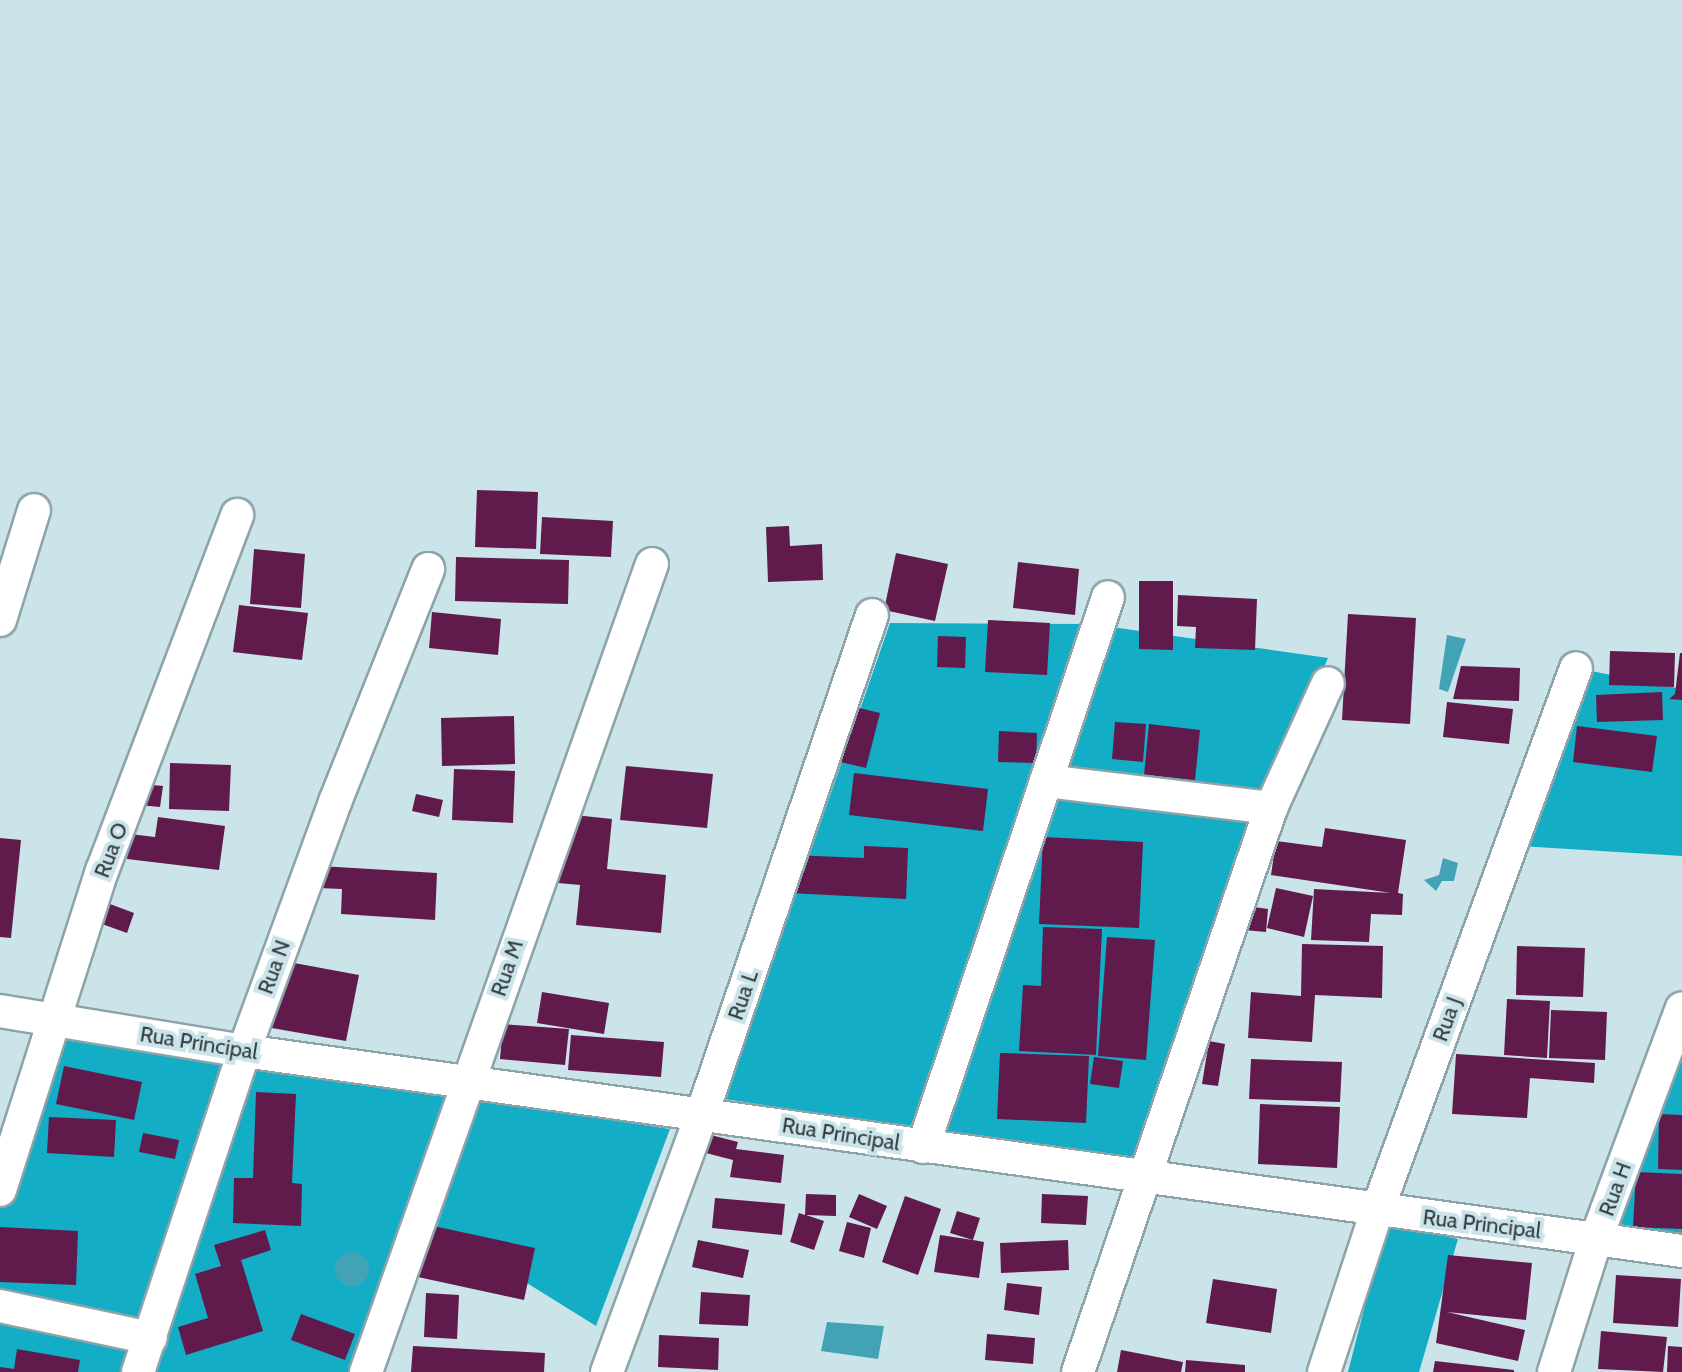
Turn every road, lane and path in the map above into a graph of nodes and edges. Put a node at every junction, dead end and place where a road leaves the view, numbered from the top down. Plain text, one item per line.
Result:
1 (34, 510) dead end
2 (237, 515) dead end
3 (652, 564) dead end
4 (428, 569) dead end
5 (1108, 597) dead end
6 (872, 615) dead end
7 (0, 620) edge
8 (1576, 668) dead end
9 (1328, 683) dead end
10 (1046, 781) junction
11 (1271, 808) junction
12 (1682, 1008) edge
13 (0, 1011) edge
14 (55, 1018) junction
15 (244, 1051) junction
16 (469, 1080) junction
17 (702, 1114) junction
18 (923, 1147) junction
19 (1147, 1174) junction
20 (0, 1190) edge
21 (1377, 1211) junction
22 (1596, 1239) junction
23 (1682, 1251) edge
24 (0, 1306) edge
25 (151, 1338) junction
26 (138, 1372) edge
27 (366, 1372) edge
28 (607, 1372) edge
29 (1078, 1372) edge
30 (1324, 1372) edge
31 (1554, 1372) edge

1 - 7 street
2 - 14 street, Rua O
3 - 16 street, Rua M
4 - 15 street, Rua N
5 - 10 street
6 - 17 street, Rua L
8 - 21 street, Rua J
9 - 11 street
10 - 11 street
10 - 18 street
11 - 19 street
12 - 22 street, Rua H
13 - 14 street, Rua Principal
14 - 15 street, Rua Principal
14 - 20 street, Rua O
15 - 16 street, Rua Principal
15 - 25 street, Rua N
16 - 17 street, Rua Principal
16 - 27 street, Rua M
17 - 18 street, Rua Principal
17 - 28 street, Rua L
18 - 19 street, Rua Principal
19 - 21 street, Rua Principal
19 - 29 street
21 - 22 street, Rua Principal
21 - 30 street, Rua J
22 - 23 street, Rua Principal
22 - 31 street, Rua H
24 - 25 street
25 - 26 street, Rua N

